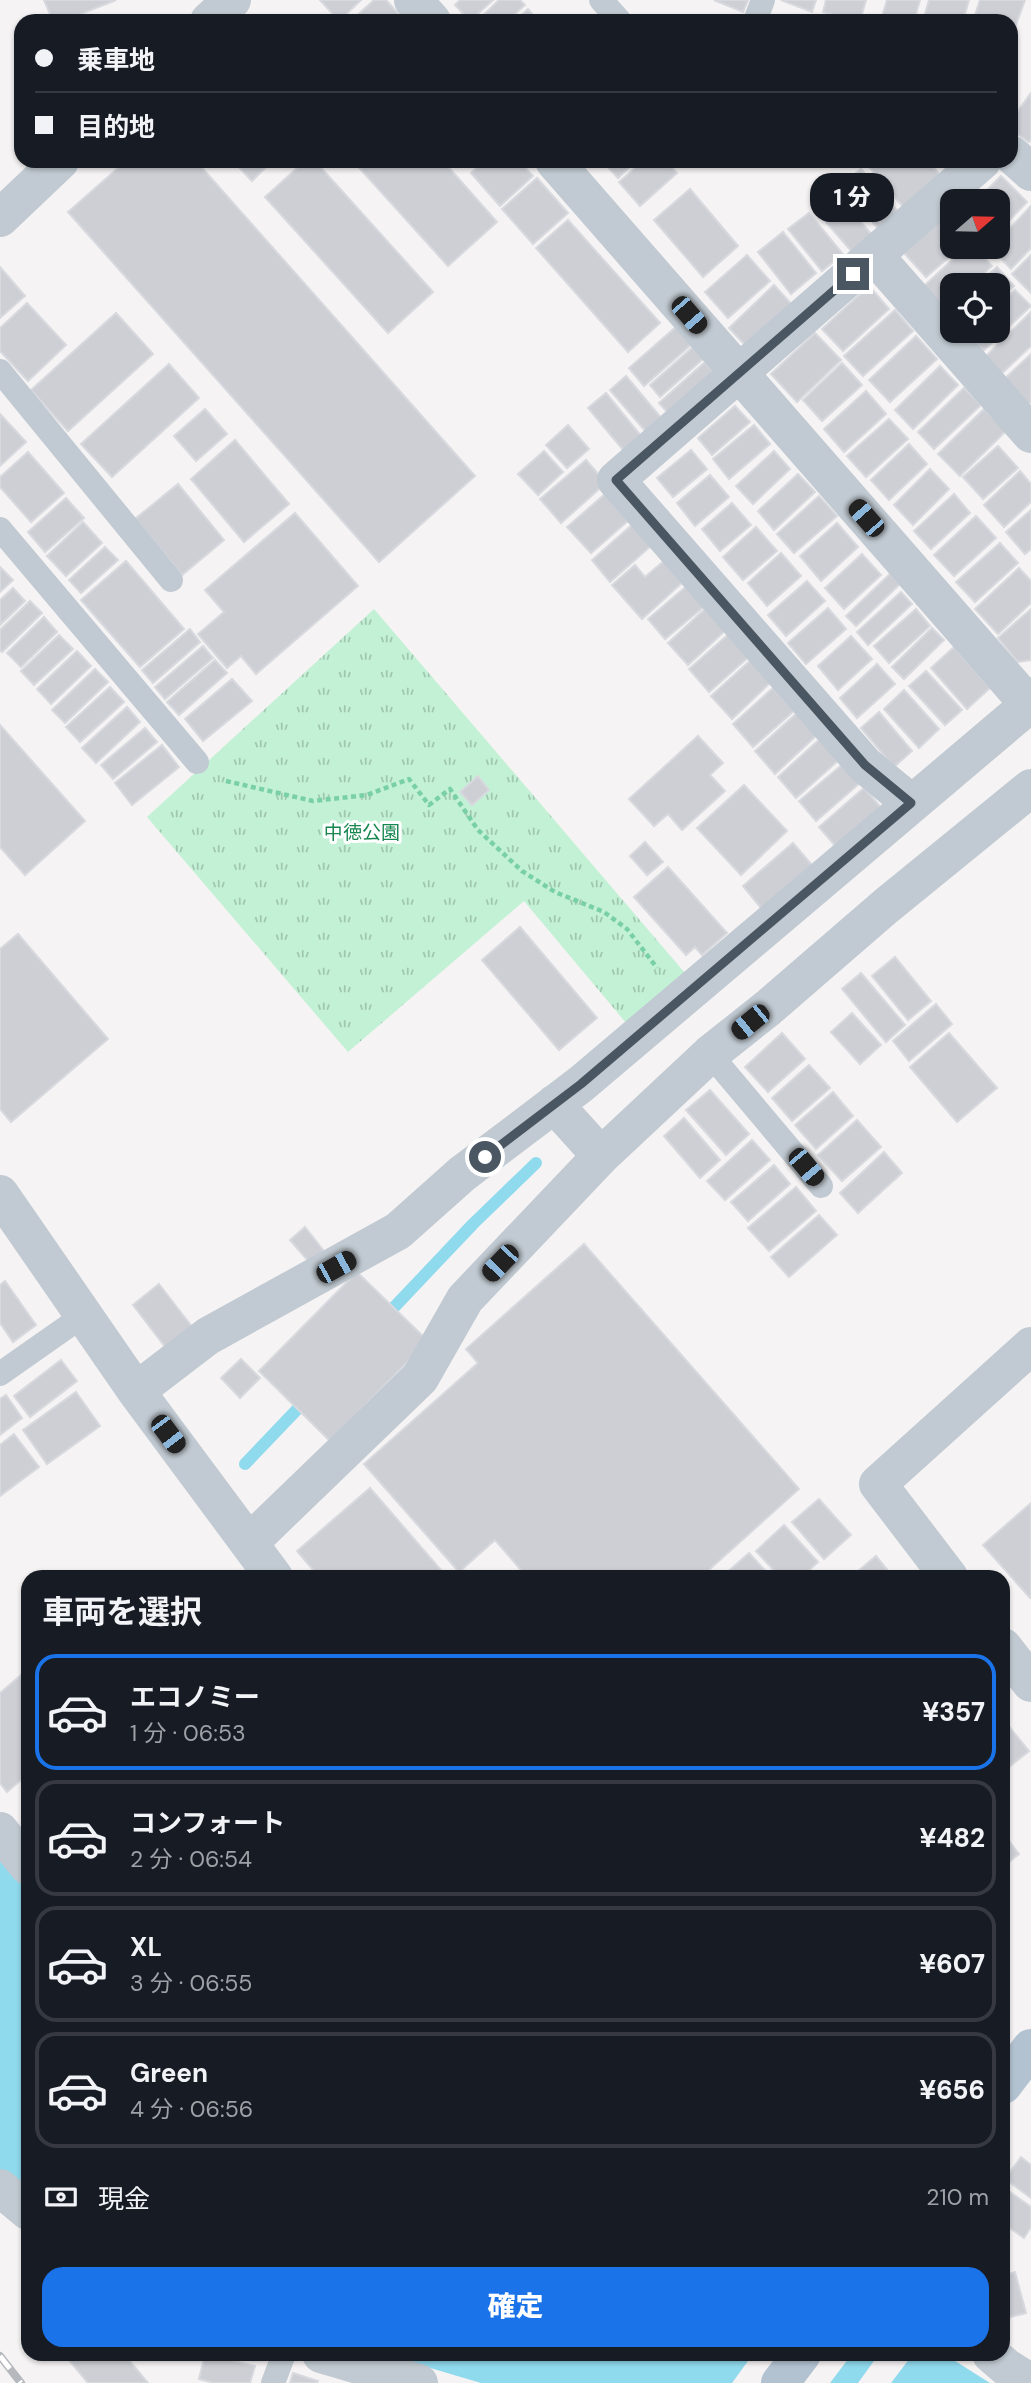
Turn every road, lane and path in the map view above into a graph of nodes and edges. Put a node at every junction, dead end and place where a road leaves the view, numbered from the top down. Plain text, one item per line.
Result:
1 (232, 0) edge
2 (413, 0) edge
3 (601, 0) edge
4 (217, 14) edge
5 (426, 14) edge
6 (614, 14) edge
7 (54, 168) edge
8 (560, 168) edge
9 (974, 168) edge
10 (0, 218) edge
11 (874, 255) junction
12 (0, 371) edge
13 (740, 372) junction
14 (1031, 434) edge
15 (0, 528) edge
16 (171, 580) dead end
17 (1030, 705) edge
18 (197, 762) joint
19 (1031, 788) edge
20 (911, 803) junction
21 (681, 1000) junction
22 (710, 1054) junction
23 (554, 1104) junction
24 (601, 1156) junction
25 (821, 1185) dead end
26 (0, 1194) edge
27 (83, 1315) junction
28 (1031, 1346) edge
29 (0, 1374) edge
30 (136, 1391) junction
31 (250, 1542) junction
32 (269, 1570) edge
33 (944, 1570) edge
34 (1010, 1656) edge
35 (1031, 1683) edge
36 (0, 1831) edge
37 (21, 1857) edge
38 (1031, 2048) edge
39 (1010, 2076) edge
40 (0, 2188) edge
41 (21, 2205) edge
42 (281, 2361) edge
43 (345, 2361) edge
44 (796, 2361) edge
45 (999, 2361) edge
46 (273, 2383) edge
47 (419, 2383) edge
48 (779, 2383) edge
49 (1031, 2383) edge

1 - 4 street
2 - 5 street
3 - 6 lane
7 - 10 street
8 - 13 street
9 - 11 street
11 - 13 street
11 - 14 street
12 - 16 lane
13 - 17 street
13 - 20 street
15 - 18 lane
17 - 20 street
18 - 21 path
19 - 22 street
20 - 21 street
21 - 23 street
22 - 24 street
22 - 25 lane
23 - 24 street
23 - 30 street
24 - 31 street
26 - 27 street
27 - 29 lane
27 - 30 street
28 - 33 street
30 - 31 street
31 - 32 street
34 - 35 street
36 - 37 street
38 - 39 main road
40 - 41 street
42 - 46 lane
43 - 47 street
44 - 48 main road
45 - 49 street

